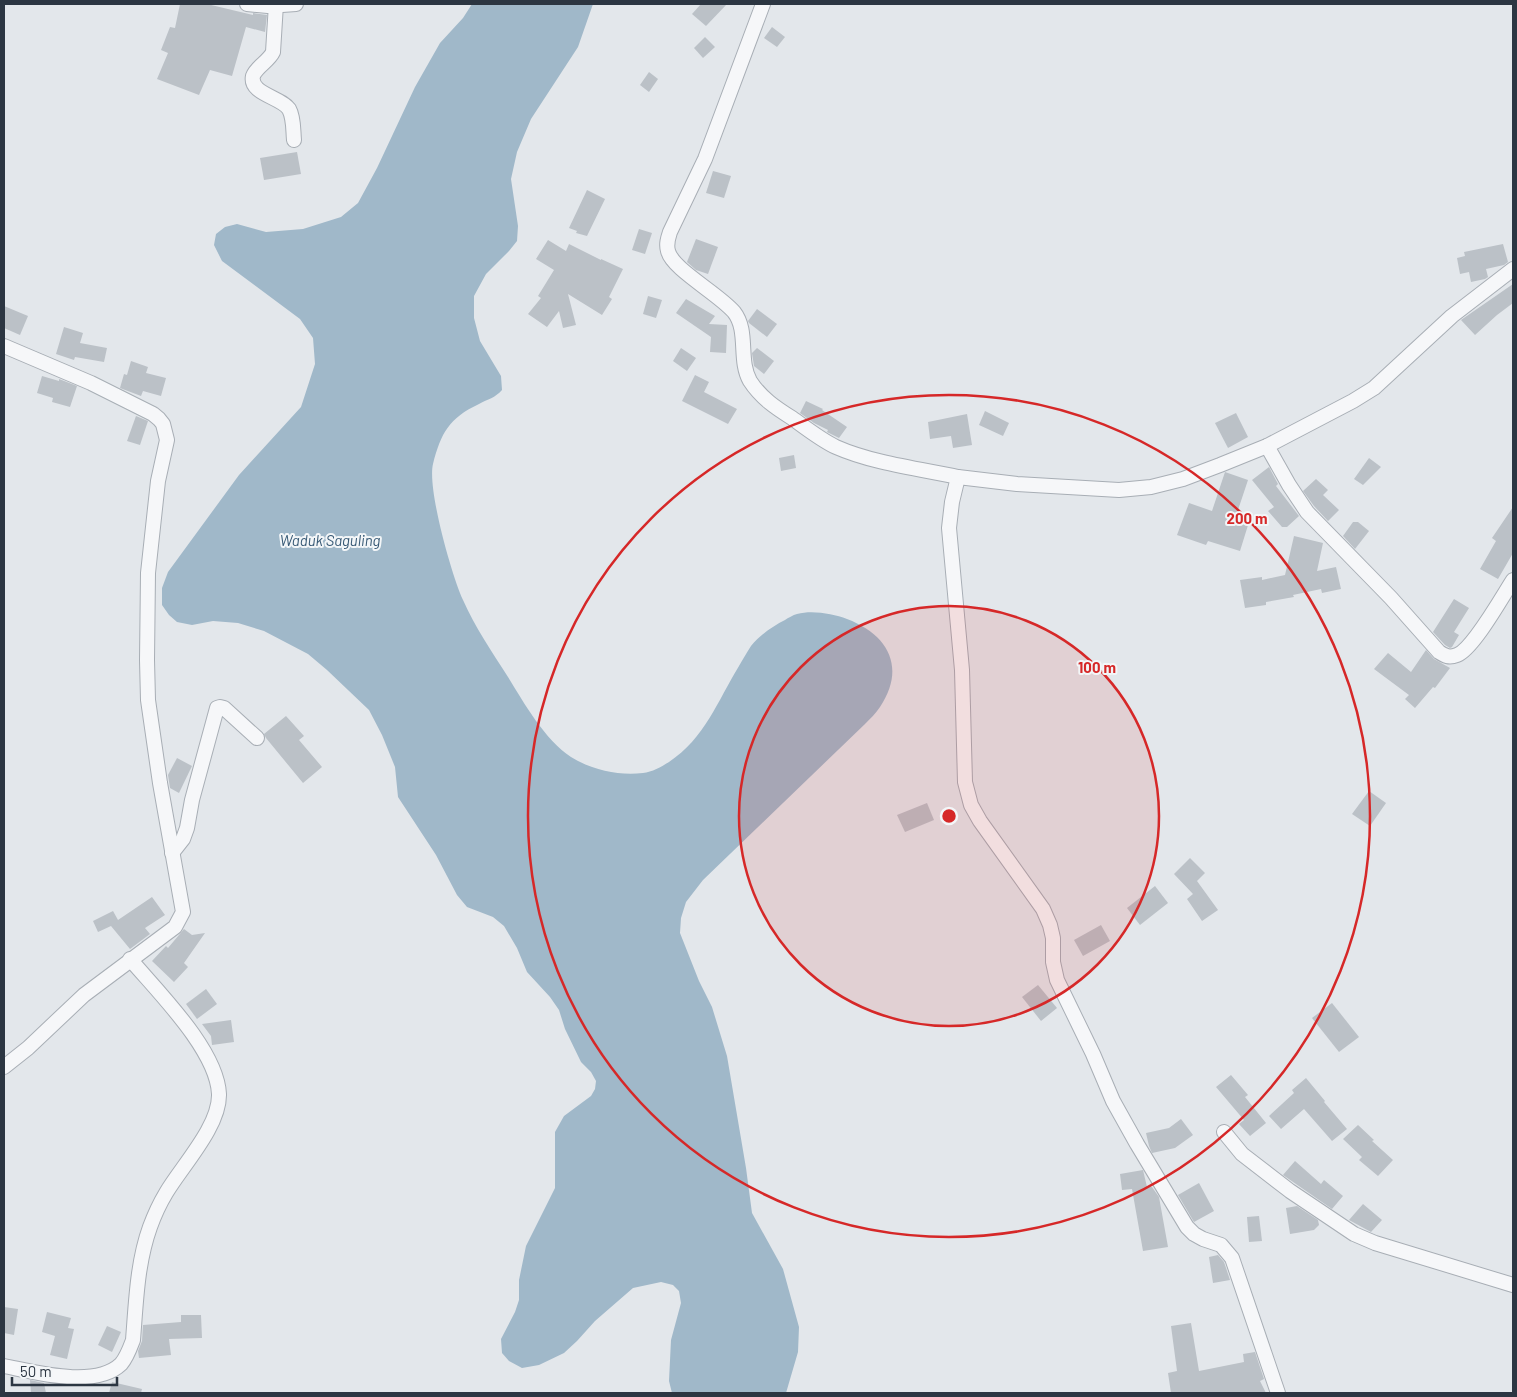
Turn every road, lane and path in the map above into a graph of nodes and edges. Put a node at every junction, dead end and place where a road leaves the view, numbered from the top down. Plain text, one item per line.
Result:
1 (247, 4) edge
2 (296, 4) edge
3 (763, 4) edge
4 (276, 5) edge
5 (294, 140) dead end
6 (1513, 269) edge
7 (4, 346) edge
8 (1267, 446) junction
9 (958, 477) junction
10 (1513, 580) edge
11 (257, 738) dead end
12 (172, 853) junction
13 (130, 959) junction
14 (4, 1067) edge
15 (1224, 1132) dead end
16 (1513, 1285) edge
17 (4, 1366) edge
18 (1278, 1393) edge

1 - 4 street
2 - 4 street
3 - 9 street
4 - 5 street
6 - 8 street
7 - 12 street
8 - 9 street
8 - 10 street
9 - 18 street
11 - 12 street
12 - 13 street
13 - 14 street
13 - 17 street
15 - 16 street

